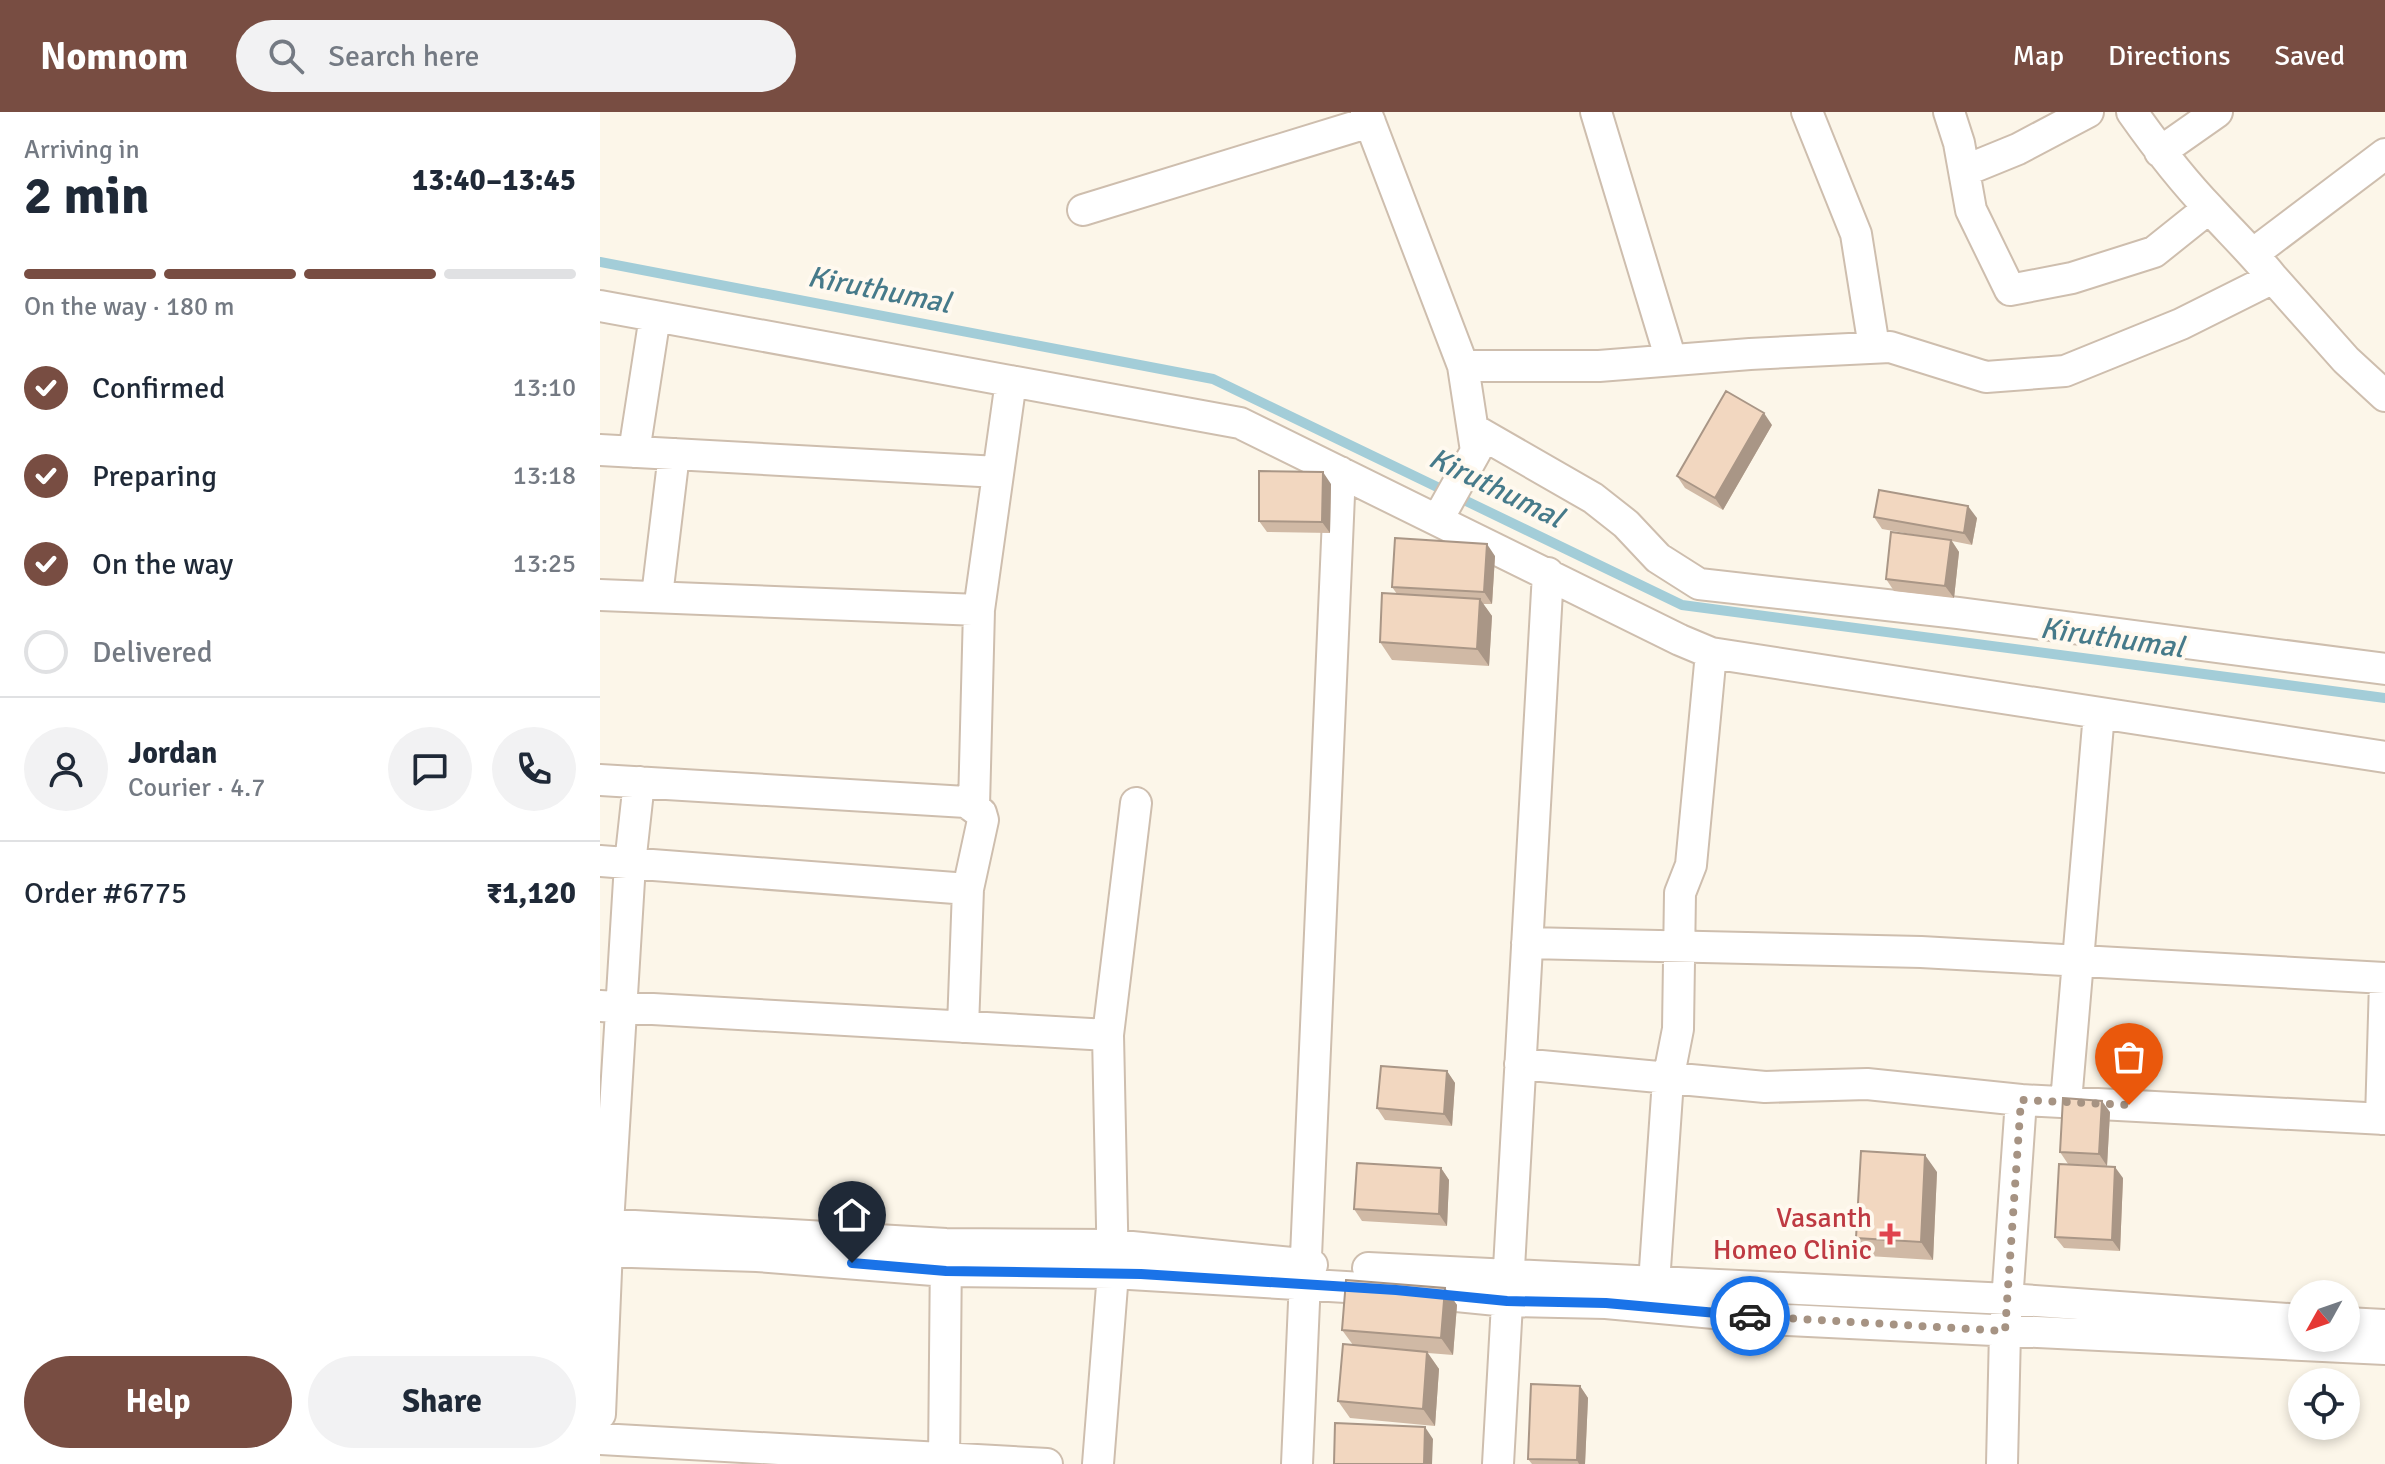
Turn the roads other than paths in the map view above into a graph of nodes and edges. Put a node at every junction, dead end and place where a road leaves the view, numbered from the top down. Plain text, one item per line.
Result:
1 (1596, 112) edge
2 (1807, 112) edge
3 (1949, 112) edge
4 (2088, 112) edge
5 (2132, 112) edge
6 (2217, 112) edge
7 (1368, 117) edge
8 (2160, 152) junction
9 (2385, 154) edge
10 (1964, 171) junction
11 (2209, 208) junction
12 (1083, 210) dead end
13 (2254, 253) junction
14 (2273, 278) junction
15 (600, 306) edge
16 (655, 316) junction
17 (1874, 347) junction
18 (1671, 360) junction
19 (1463, 366) junction
20 (1011, 381) junction
21 (2385, 396) edge
22 (1475, 440) junction
23 (600, 450) edge
24 (634, 452) junction
25 (674, 454) junction
26 (998, 472) junction
27 (1340, 472) junction
28 (1442, 512) junction
29 (1548, 573) junction
30 (600, 595) edge
31 (657, 596) junction
32 (979, 610) junction
33 (1711, 653) junction
34 (2385, 669) edge
35 (2099, 713) junction
36 (2385, 757) edge
37 (600, 780) edge
38 (639, 782) junction
39 (1136, 803) dead end
40 (974, 806) junction
41 (600, 861) edge
42 (630, 864) junction
43 (968, 889) junction
44 (1527, 943) junction
45 (1681, 947) junction
46 (2080, 961) junction
47 (2385, 980) edge
48 (611, 1007) edge
49 (963, 1027) junction
50 (1108, 1035) junction
51 (1520, 1064) junction
52 (1668, 1080) junction
53 (2021, 1100) junction
54 (2066, 1102) junction
55 (2383, 1119) edge
56 (604, 1238) edge
57 (946, 1257) junction
58 (1112, 1259) junction
59 (1307, 1275) junction
60 (1654, 1283) junction
61 (1508, 1289) junction
62 (2008, 1299) junction
63 (2288, 1319) edge
64 (2360, 1324) edge
65 (2385, 1325) edge
66 (2005, 1331) junction
67 (2385, 1349) edge
68 (600, 1414) edge
69 (600, 1439) edge
70 (944, 1460) edge
71 (1047, 1464) edge
72 (1098, 1464) edge
73 (1297, 1464) edge
74 (1498, 1464) edge
75 (2002, 1464) edge

1 - 18 street
2 - 17 street
3 - 10 street
4 - 10 street
5 - 8 street
6 - 8 street
7 - 12 street
7 - 19 street
8 - 11 street
9 - 13 street
10 - 11 street
11 - 13 street
13 - 14 street
14 - 17 street
14 - 21 street
15 - 16 street
16 - 20 street
16 - 24 street
17 - 18 street
18 - 19 street
19 - 22 street
20 - 26 street
20 - 27 street
22 - 28 street
22 - 34 street
23 - 24 street
24 - 25 street
25 - 26 street
25 - 31 street
26 - 32 street
27 - 28 street
27 - 59 street
28 - 29 street
29 - 33 street
29 - 44 street
30 - 31 street
31 - 32 street
32 - 40 street
33 - 35 street
33 - 45 street
35 - 36 street
35 - 46 street
37 - 38 street
38 - 40 street
38 - 42 street
39 - 50 street
40 - 43 street
41 - 42 street
42 - 43 street
42 - 48 street
43 - 49 street
44 - 45 street
44 - 51 street
45 - 46 street
45 - 52 street
46 - 47 street
46 - 54 street
47 - 55 street
48 - 49 street
48 - 56 street
49 - 50 street
50 - 58 street
51 - 52 street
51 - 61 street
52 - 53 street
52 - 60 street
53 - 54 street
53 - 62 street
54 - 55 street
56 - 57 street
56 - 68 street
57 - 58 street
57 - 70 street
58 - 59 street
58 - 72 street
59 - 61 street
59 - 73 street
60 - 61 street
60 - 62 street
61 - 66 street
61 - 74 street
62 - 63 street
62 - 66 street
64 - 65 street
66 - 67 street
66 - 75 street
69 - 70 street
70 - 71 street

